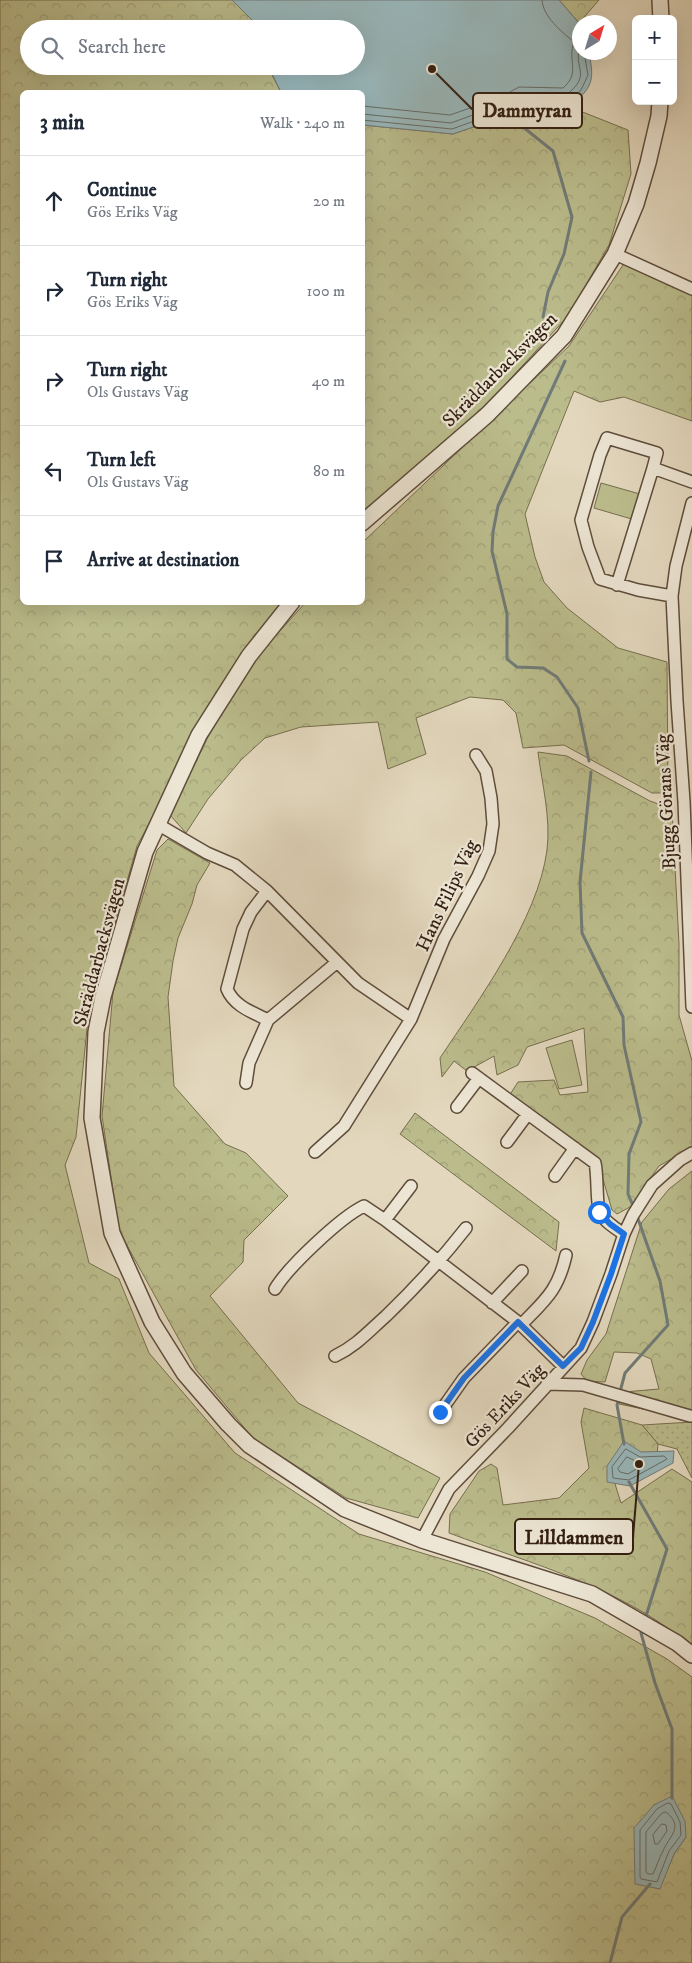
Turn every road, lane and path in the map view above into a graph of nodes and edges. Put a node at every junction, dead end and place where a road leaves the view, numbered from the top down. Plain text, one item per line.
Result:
1 (660, 0) edge
2 (661, 15) edge
3 (660, 105) edge
4 (615, 254) junction
5 (692, 288) edge
6 (653, 468) junction
7 (692, 482) edge
8 (692, 503) edge
9 (365, 520) edge
10 (688, 529) edge
11 (617, 585) junction
12 (672, 596) junction
13 (290, 605) edge
14 (476, 755) dead end
15 (159, 825) junction
16 (267, 891) junction
17 (336, 963) junction
18 (692, 1007) edge
19 (411, 1019) junction
20 (268, 1020) junction
21 (246, 1083) dead end
22 (457, 1107) dead end
23 (527, 1114) junction
24 (507, 1142) dead end
25 (575, 1148) junction
26 (315, 1152) dead end
27 (692, 1154) edge
28 (555, 1176) dead end
29 (410, 1186) dead end
30 (385, 1220) junction
31 (466, 1228) dead end
32 (624, 1234) junction
33 (566, 1256) dead end
34 (440, 1262) junction
35 (522, 1272) dead end
36 (275, 1289) dead end
37 (492, 1302) junction
38 (519, 1324) junction
39 (335, 1356) dead end
40 (563, 1366) junction
41 (547, 1384) junction
42 (440, 1412) dead end
43 (690, 1416) dead end
44 (422, 1540) junction
45 (692, 1655) edge

1 - 2 street
3 - 4 street, Skräddarbacksvägen
4 - 5 street
4 - 9 street, Skräddarbacksvägen
6 - 7 street
6 - 11 street
6 - 11 street
8 - 10 street, Bjugg Görans Väg
10 - 12 street, Bjugg Görans Väg
11 - 12 street
12 - 18 street, Bjugg Görans Väg
13 - 15 street, Skräddarbacksvägen
14 - 19 street, Hans Filips Väg
15 - 16 street
15 - 44 street, Skräddarbacksvägen
16 - 17 street
16 - 20 street
17 - 19 street
17 - 20 street
19 - 26 street, Hans Filips Väg
20 - 21 street
22 - 23 street
23 - 24 street
23 - 25 street
25 - 28 street
25 - 32 street
27 - 32 street, Gös Eriks Väg
29 - 30 street
30 - 34 street
30 - 36 street
31 - 34 street
32 - 40 street, Gös Eriks Väg
33 - 38 street
34 - 37 street
34 - 39 street
35 - 37 street
37 - 38 street
38 - 40 street
38 - 42 street
40 - 41 street, Gös Eriks Väg
41 - 43 street
41 - 44 street, Gös Eriks Väg
44 - 45 street, Skräddarbacksvägen

